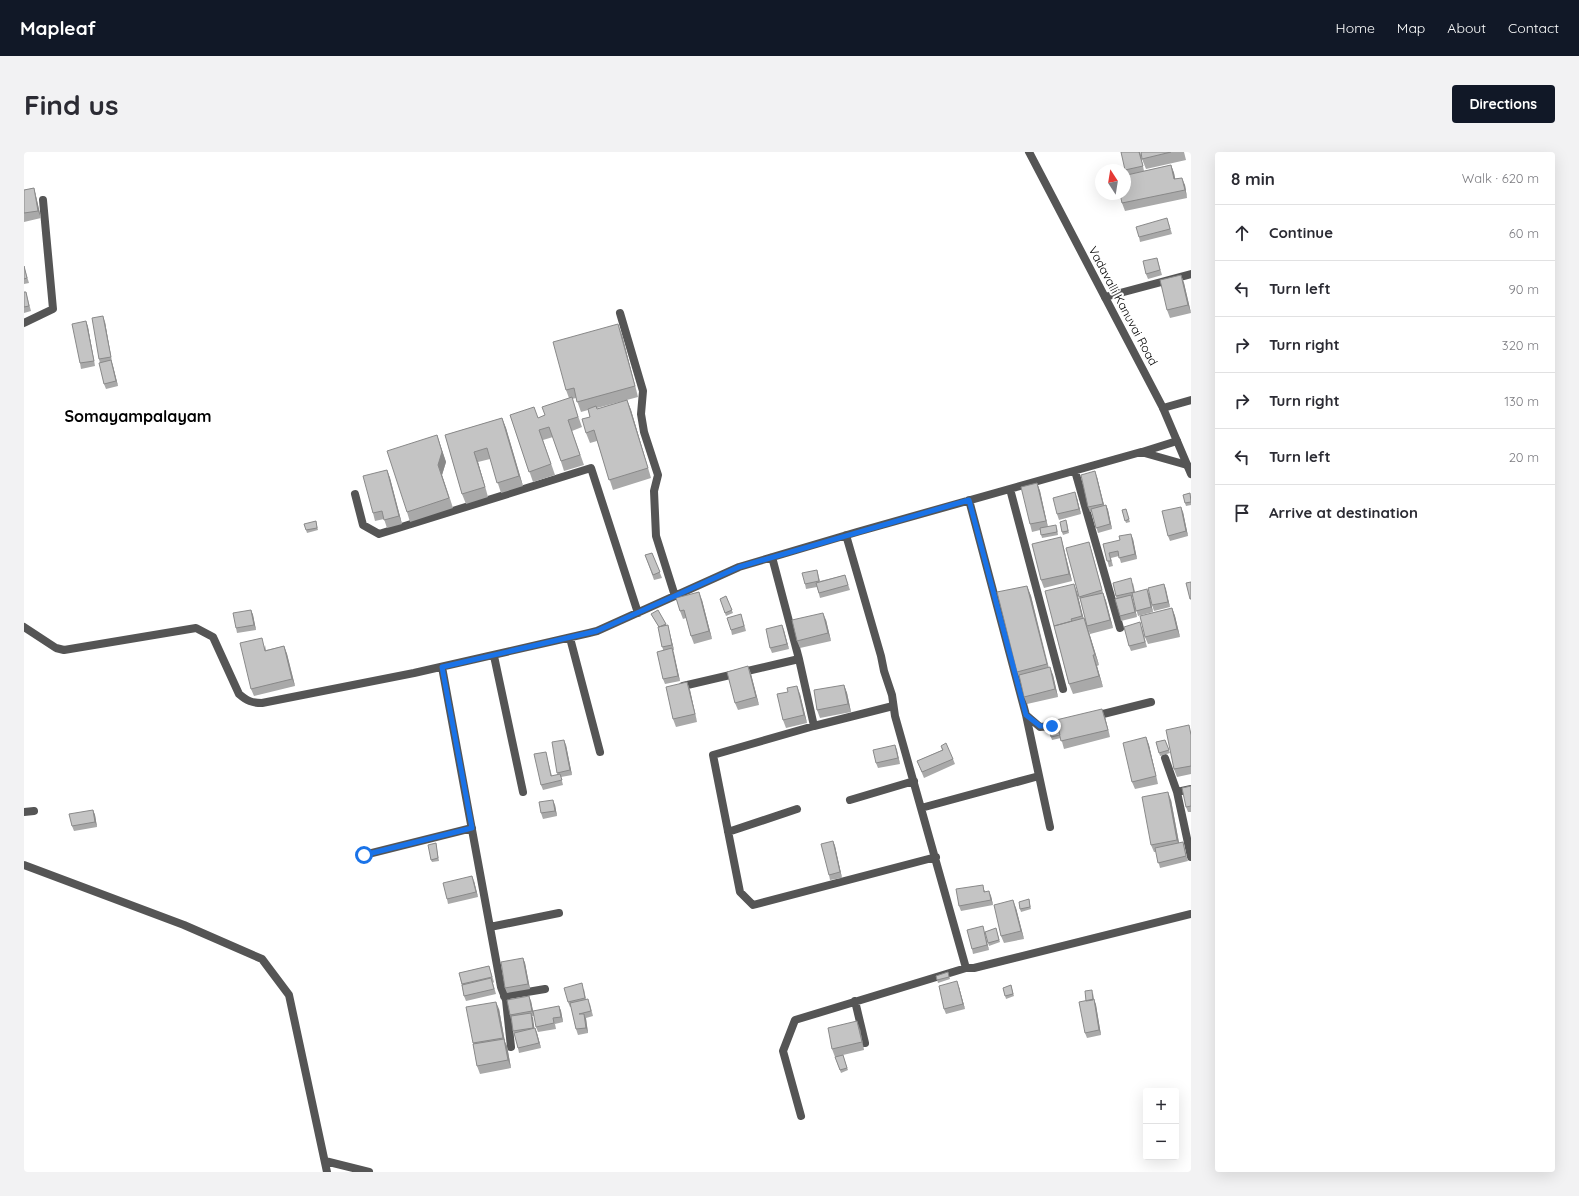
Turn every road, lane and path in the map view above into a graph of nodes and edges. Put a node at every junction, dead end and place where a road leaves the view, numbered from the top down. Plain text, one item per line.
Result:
1 (1029, 152) edge
2 (43, 200) dead end
3 (1191, 274) edge
4 (1105, 296) junction
5 (620, 313) dead end
6 (24, 323) edge
7 (1191, 400) edge
8 (1163, 408) junction
9 (1177, 441) junction
10 (1141, 452) junction
11 (1187, 465) junction
12 (1075, 471) junction
13 (1191, 474) edge
14 (1010, 489) junction
15 (355, 494) dead end
16 (969, 500) junction
17 (846, 535) junction
18 (772, 557) junction
19 (675, 596) junction
20 (638, 613) junction
21 (24, 627) edge
22 (1120, 628) dead end
23 (33, 633) junction
24 (24, 636) edge
25 (570, 638) junction
26 (494, 656) junction
27 (799, 658) junction
28 (442, 667) junction
29 (683, 686) edge
30 (1063, 689) dead end
31 (1151, 702) dead end
32 (893, 706) junction
33 (1026, 715) junction
34 (1090, 717) edge
35 (1075, 720) edge
36 (814, 726) junction
37 (600, 752) dead end
38 (1165, 758) dead end
39 (1039, 776) junction
40 (914, 781) junction
41 (1191, 789) edge
42 (523, 792) dead end
43 (1177, 792) junction
44 (850, 800) dead end
45 (921, 808) junction
46 (797, 809) dead end
47 (34, 811) dead end
48 (24, 812) edge
49 (1050, 827) dead end
50 (472, 828) junction
51 (728, 832) junction
52 (364, 855) dead end
53 (936, 857) junction
54 (1191, 857) edge
55 (24, 865) edge
56 (559, 913) dead end
57 (1191, 914) edge
58 (490, 927) junction
59 (966, 968) junction
60 (545, 989) dead end
61 (504, 996) junction
62 (855, 1001) junction
63 (865, 1043) dead end
64 (511, 1047) dead end
65 (801, 1116) dead end
66 (325, 1162) junction
67 (327, 1172) edge
68 (369, 1172) edge

1 - 4 street, Vadavalli Kanuvai Road
2 - 6 street
3 - 4 street
4 - 8 street, Vadavalli Kanuvai Road
5 - 19 street
7 - 8 street
8 - 9 street, Vadavalli Kanuvai Road
9 - 10 street
9 - 11 street, Vadavalli Kanuvai Road
10 - 11 street
10 - 12 street
11 - 13 street, Vadavalli Kanuvai Road
12 - 14 street
12 - 22 street
14 - 16 street
14 - 30 street
15 - 20 street
16 - 17 street
16 - 33 street
17 - 18 street
17 - 32 street
18 - 19 street
18 - 27 street
19 - 20 street
20 - 25 street
21 - 23 street
23 - 24 street
23 - 28 street
25 - 26 street
25 - 37 street
26 - 28 street
26 - 42 street
27 - 29 street
27 - 36 street
28 - 50 street
31 - 34 street
32 - 36 street
32 - 40 street
33 - 35 street
33 - 39 street
36 - 51 street
38 - 43 street
39 - 45 street
39 - 49 street
40 - 44 street
40 - 45 street
41 - 43 street
43 - 54 street
45 - 53 street
46 - 51 street
47 - 48 street
50 - 52 street
50 - 58 street
51 - 53 street
53 - 59 street
55 - 66 street
56 - 58 street
57 - 59 street
58 - 61 street
59 - 62 street
60 - 61 street
61 - 64 street
62 - 63 street
62 - 65 street
66 - 67 street
66 - 68 street

